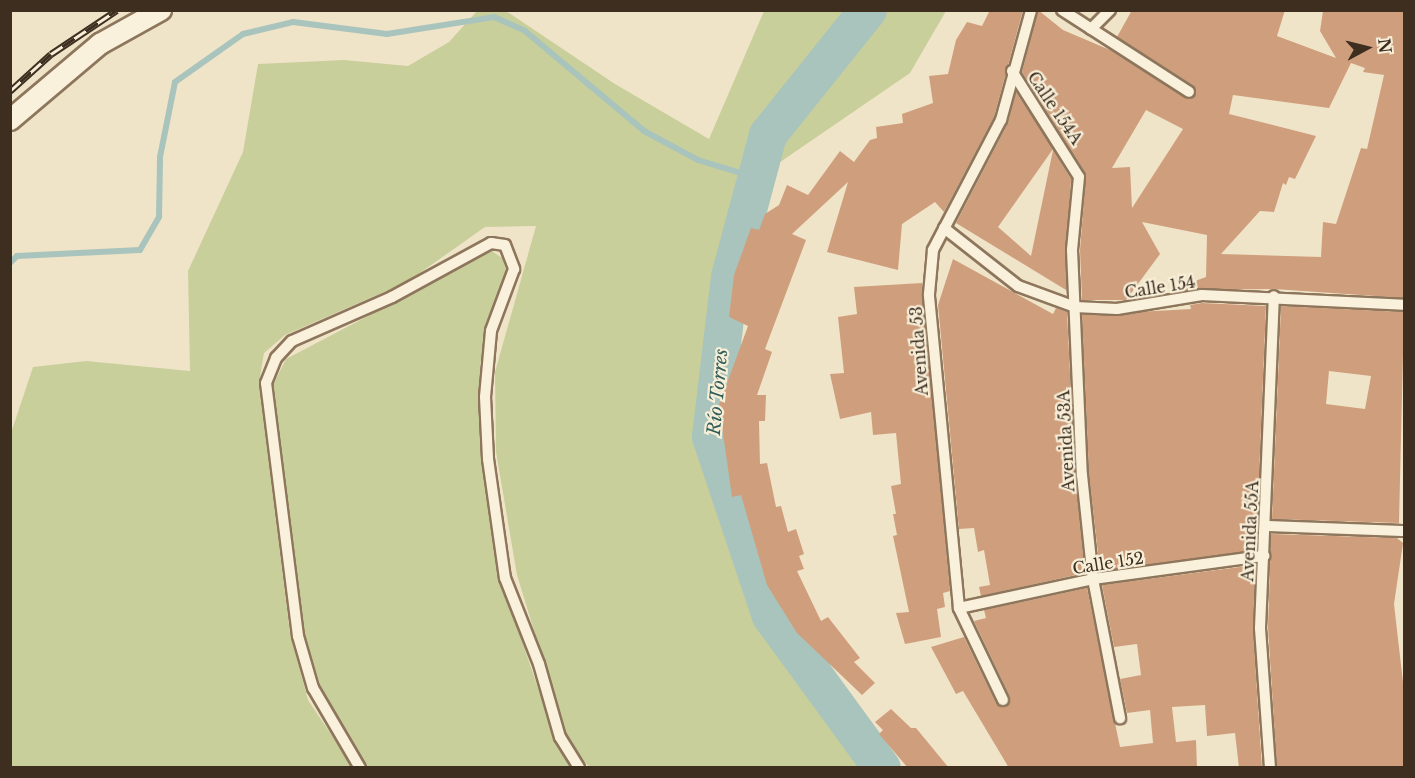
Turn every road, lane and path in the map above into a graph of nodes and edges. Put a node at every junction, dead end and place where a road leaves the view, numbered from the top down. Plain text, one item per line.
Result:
1 (161, 10) edge
2 (1031, 10) edge
3 (1062, 10) edge
4 (1110, 10) edge
5 (1091, 29) junction
6 (1012, 71) junction
7 (1189, 92) dead end
8 (10, 120) edge
9 (1073, 161) joint
10 (944, 228) junction
11 (1274, 296) junction
12 (1404, 305) edge
13 (1075, 307) junction
14 (1266, 526) junction
15 (1404, 531) edge
16 (1264, 556) junction
17 (1093, 579) junction
18 (959, 608) junction
19 (1003, 700) dead end
20 (1120, 717) dead end
21 (360, 768) edge
22 (579, 768) edge
23 (1270, 768) edge

1 - 8 street
2 - 6 lane, Avenida 53
3 - 5 lane
4 - 5 lane
5 - 7 lane
6 - 9 lane, Calle 154A
6 - 10 lane, Avenida 53
9 - 13 lane, Avenida 53A
10 - 13 lane, Calle 154
10 - 18 lane, Avenida 53
11 - 12 lane, Calle 154
11 - 13 lane, Calle 154
11 - 14 lane, Avenida 55A
13 - 17 lane, Avenida 53A
14 - 15 lane
14 - 16 lane, Avenida 55A
16 - 17 lane, Calle 152
16 - 23 lane, Avenida 55A
17 - 18 lane, Calle 152
17 - 20 lane, Avenida 53A
18 - 19 lane, Avenida 53
21 - 22 lane

